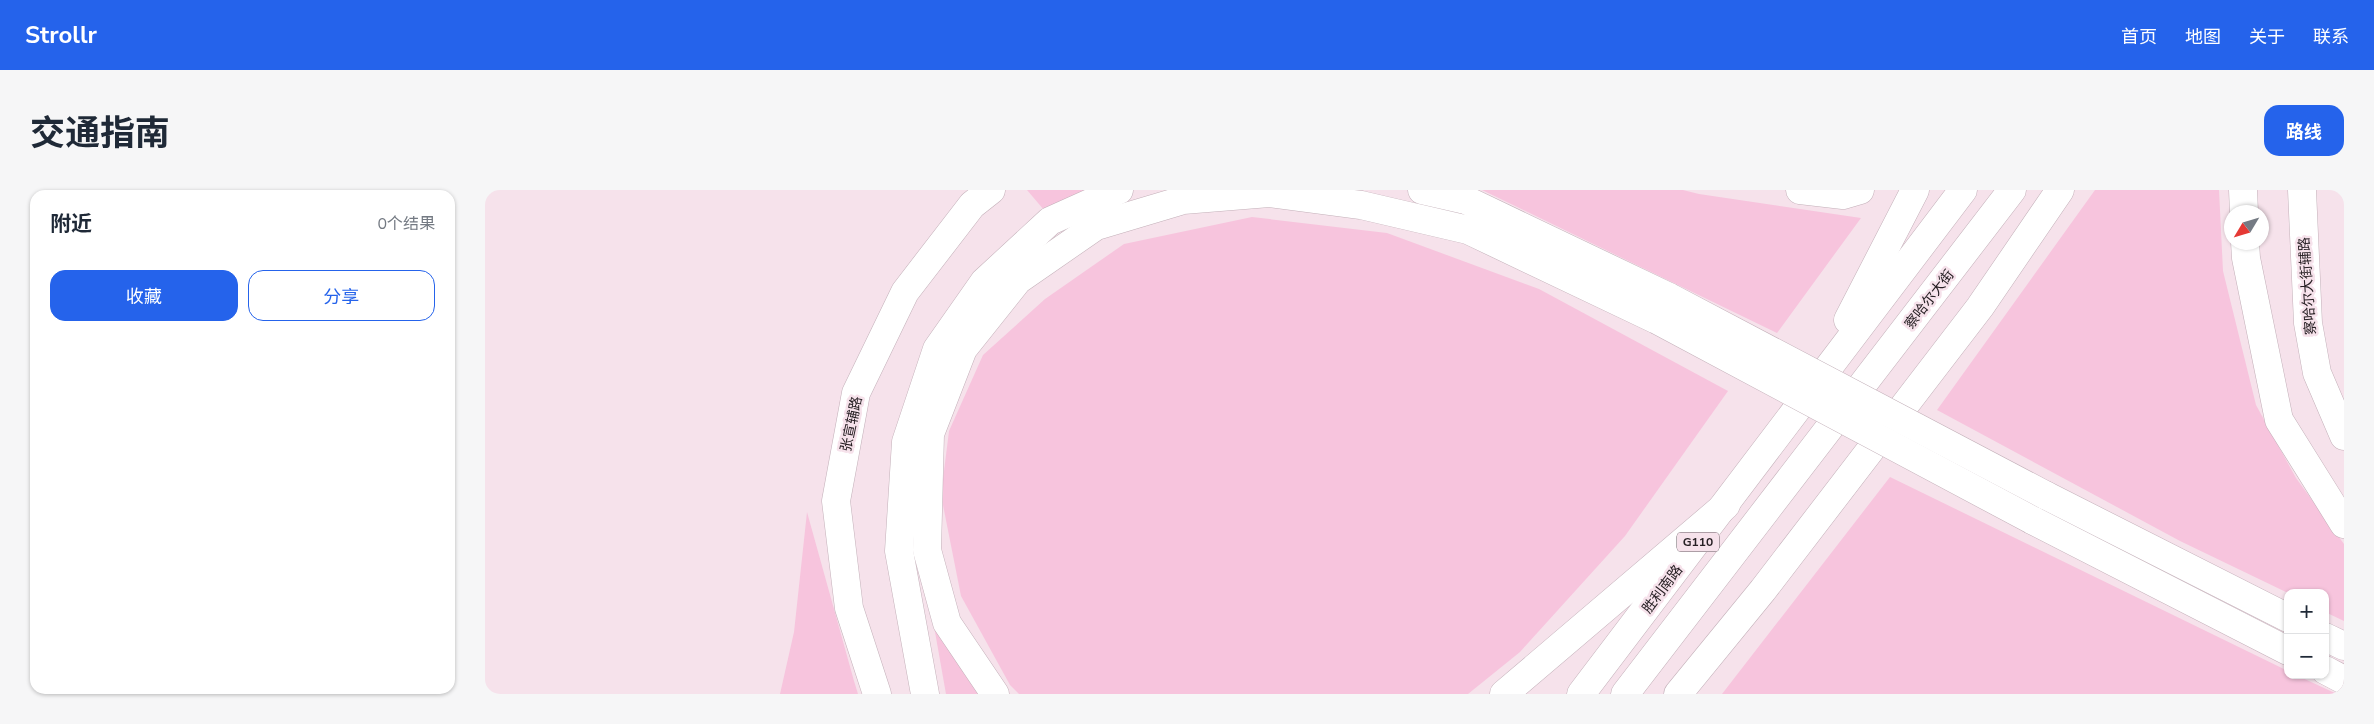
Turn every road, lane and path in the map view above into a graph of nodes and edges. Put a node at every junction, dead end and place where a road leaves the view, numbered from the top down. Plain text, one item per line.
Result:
1 (991, 190) edge
2 (1119, 190) edge
3 (1421, 190) edge
4 (1800, 190) edge
5 (1860, 190) edge
6 (1915, 190) edge
7 (1963, 190) edge
8 (2012, 190) edge
9 (2060, 190) edge
10 (2243, 190) edge
11 (2302, 190) edge
12 (2244, 205) edge
13 (2246, 250) edge
14 (1663, 308) junction
15 (1813, 388) junction
16 (2344, 436) edge
17 (1727, 505) junction
18 (2344, 524) edge
19 (2284, 616) edge
20 (2329, 638) edge
21 (2344, 646) edge
22 (2284, 649) edge
23 (2329, 672) edge
24 (2344, 680) edge
25 (877, 694) edge
26 (925, 694) edge
27 (995, 694) edge
28 (1504, 694) edge
29 (1581, 694) edge
30 (1625, 694) edge
31 (1679, 694) edge

1 - 25 main road, 张宣辅路
2 - 26 main road
3 - 14 main road
4 - 5 main road
6 - 15 main road
7 - 15 main road, G110
8 - 30 main road, 察哈尔大街 / G110
9 - 31 main road
10 - 12 main road
11 - 16 main road, 察哈尔大街辅路
13 - 18 main road
14 - 19 main road, bridge
14 - 22 main road, bridge
14 - 27 main road
15 - 17 main road, 胜利南路 / G110
17 - 28 main road
17 - 29 main road, 胜利南路 / G110
20 - 21 main road
23 - 24 main road

